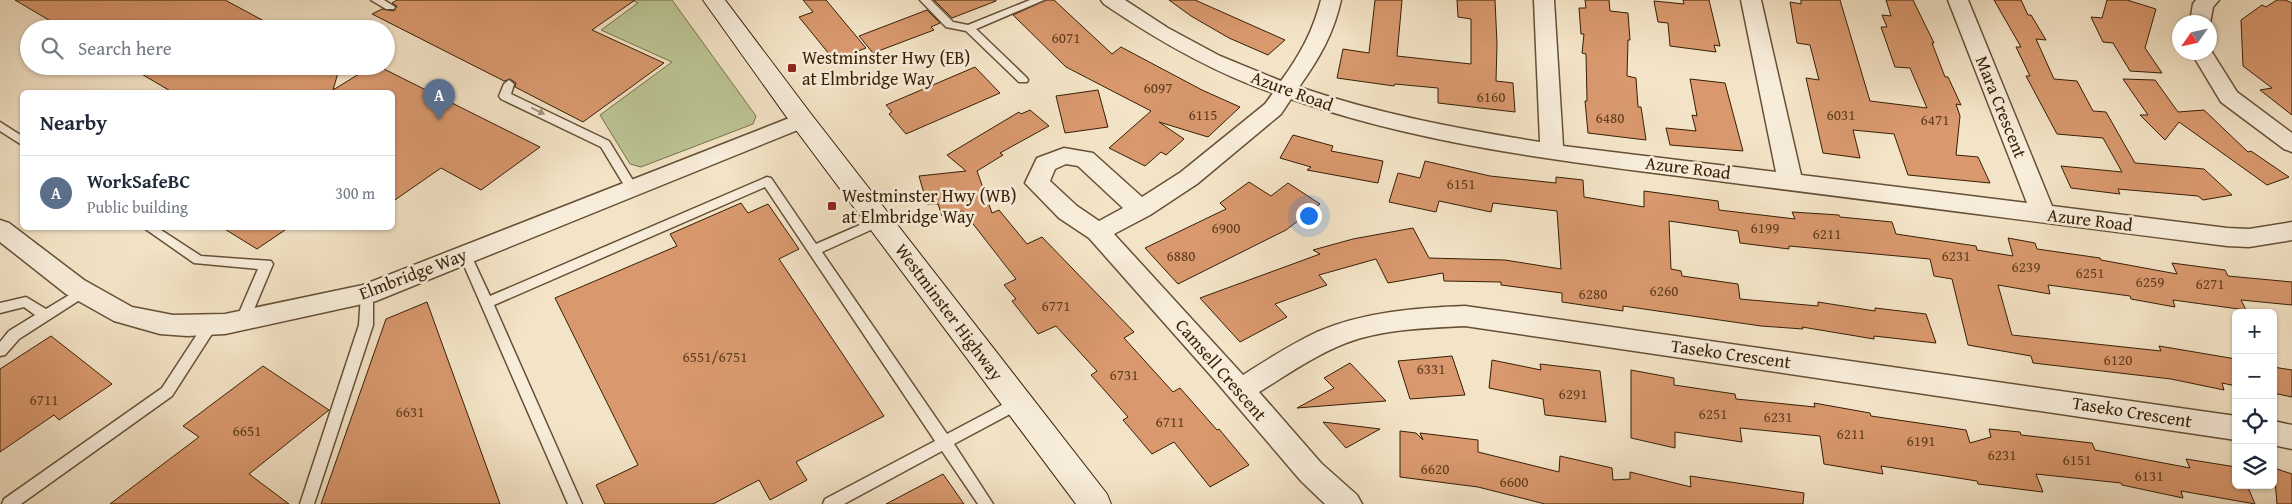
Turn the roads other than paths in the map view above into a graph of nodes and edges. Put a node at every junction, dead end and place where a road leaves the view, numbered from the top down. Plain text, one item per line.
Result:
1 (376, 0) edge
2 (714, 0) edge
3 (925, 0) edge
4 (1039, 0) edge
5 (1111, 0) edge
6 (1331, 0) edge
7 (1544, 0) edge
8 (1752, 0) edge
9 (1958, 0) edge
10 (2209, 0) edge
11 (390, 7) dead end
12 (2201, 15) edge
13 (969, 28) junction
14 (2206, 60) edge
15 (1023, 80) dead end
16 (509, 84) dead end
17 (1288, 91) junction
18 (802, 120) junction
19 (0, 126) edge
20 (20, 140) edge
21 (2292, 144) edge
22 (1552, 152) junction
23 (1790, 181) junction
24 (631, 187) junction
25 (1141, 208) junction
26 (2043, 214) junction
27 (880, 221) junction
28 (0, 229) edge
29 (153, 230) edge
30 (2292, 231) edge
31 (1098, 232) junction
32 (814, 250) junction
33 (465, 254) junction
34 (84, 292) junction
35 (367, 294) junction
36 (487, 303) junction
37 (0, 308) edge
38 (45, 315) junction
39 (242, 322) junction
40 (210, 326) junction
41 (0, 351) edge
42 (1240, 390) junction
43 (1018, 404) junction
44 (2232, 427) edge
45 (2277, 434) edge
46 (2292, 437) edge
47 (945, 443) junction
48 (9, 504) edge
49 (307, 504) edge
50 (575, 504) edge
51 (830, 504) edge
52 (986, 504) edge
53 (1095, 504) edge
54 (1347, 504) edge

1 - 11 lane
2 - 18 main road, Westminster Highway
3 - 13 lane
4 - 13 lane
5 - 17 street, Azure Road
6 - 17 street
7 - 22 street
8 - 23 street
9 - 26 street, Mara Crescent
10 - 12 street
13 - 15 lane
14 - 21 street
16 -> 24 lane
17 - 22 street, Azure Road
17 - 25 street
18 - 24 street, Elmbridge Way
18 - 27 main road, Westminster Highway
19 - 20 lane
22 - 23 street, Azure Road
23 - 26 street, Azure Road
24 - 33 street, Elmbridge Way
25 - 31 street
25 - 31 street, Camsell Crescent
26 - 30 street, Azure Road
27 - 32 lane
27 - 43 main road, Westminster Highway
28 - 34 street, Elmbridge Way
29 - 39 lane
31 - 42 street, Camsell Crescent
32 - 36 lane
32 - 47 lane
33 - 35 street, Elmbridge Way
33 - 36 lane
34 - 38 lane
34 - 40 street, Elmbridge Way
35 - 39 street, Elmbridge Way
35 - 49 lane
36 - 50 lane
37 - 38 lane
38 - 41 lane
39 - 40 street, Elmbridge Way
40 - 48 lane
42 - 44 street, Taseko Crescent
42 - 54 street, Camsell Crescent
43 - 47 lane
43 - 53 main road, Westminster Highway
45 - 46 street
47 - 51 lane
47 - 52 lane

